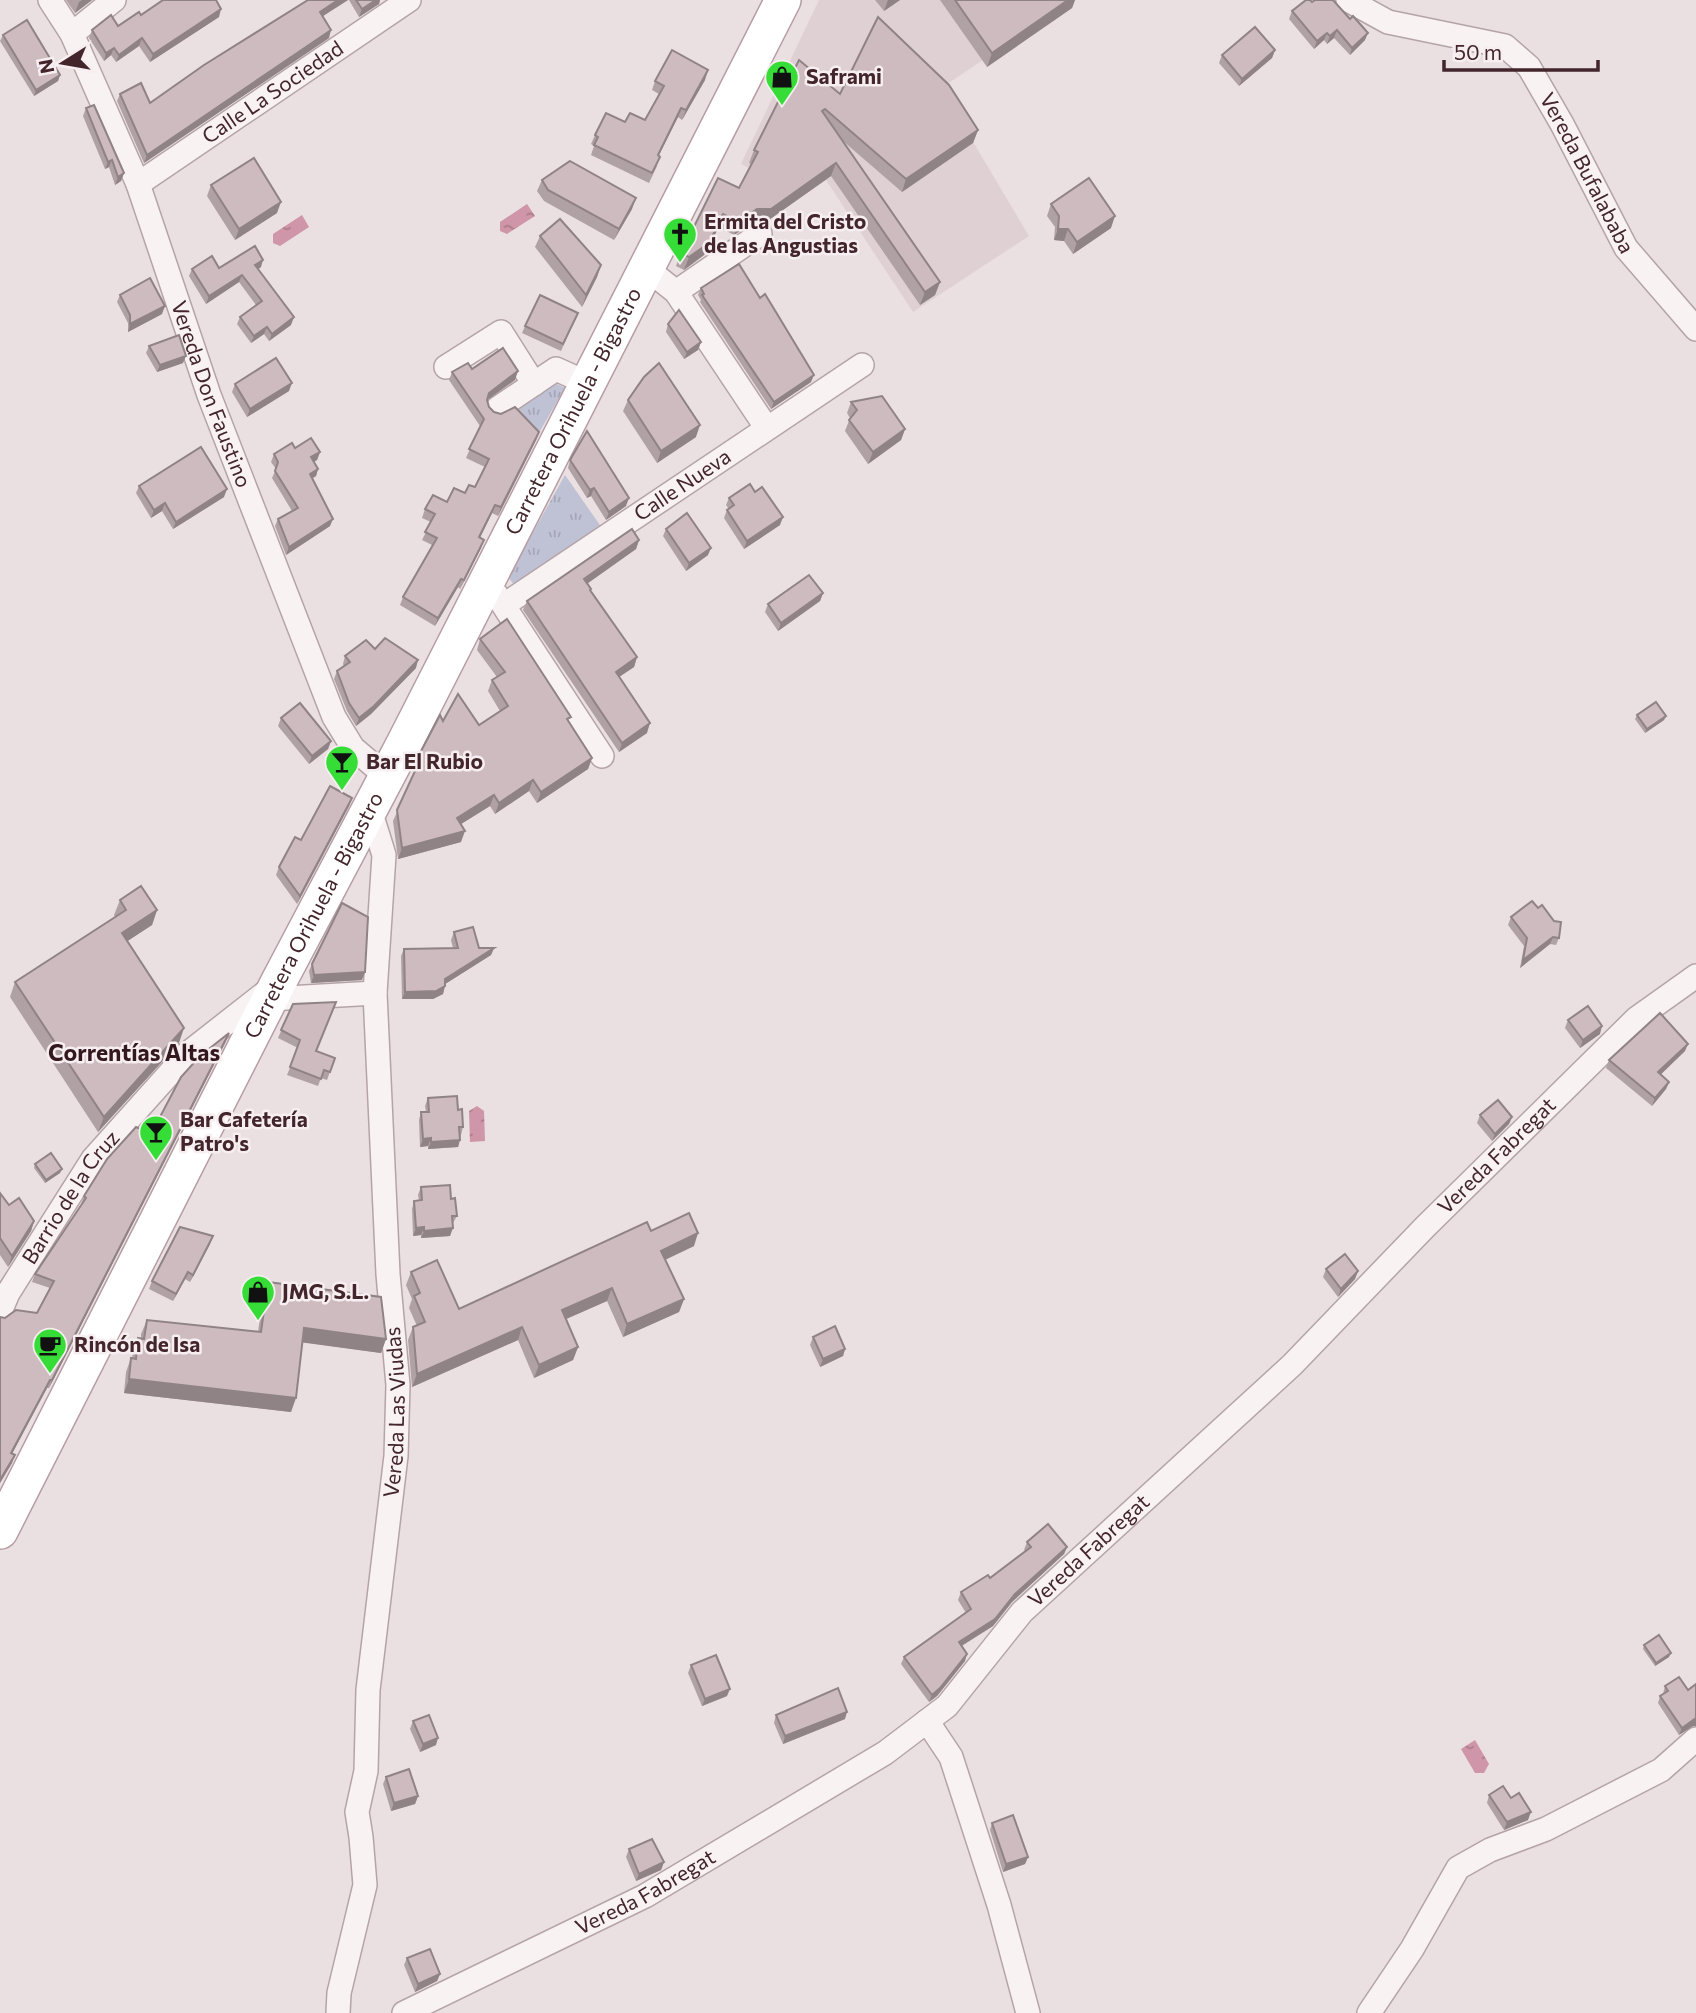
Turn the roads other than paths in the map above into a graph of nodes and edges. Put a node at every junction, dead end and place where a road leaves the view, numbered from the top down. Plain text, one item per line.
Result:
1 (50, 0) edge
2 (114, 0) edge
3 (409, 0) edge
4 (783, 0) edge
5 (1348, 0) edge
6 (72, 34) junction
7 (138, 184) junction
8 (760, 234) dead end
9 (646, 268) junction
10 (676, 292) junction
11 (1696, 329) edge
12 (862, 365) dead end
13 (446, 367) dead end
14 (587, 383) junction
15 (534, 384) junction
16 (498, 408) dead end
17 (766, 428) junction
18 (495, 592) junction
19 (602, 756) dead end
20 (387, 777) junction
21 (369, 807) junction
22 (1696, 976) edge
23 (274, 991) junction
24 (375, 993) junction
25 (0, 1312) edge
26 (0, 1531) edge
27 (927, 1721) junction
28 (1696, 1739) edge
29 (338, 2013) edge
30 (404, 2013) edge
31 (1028, 2013) edge
32 (1369, 2013) edge

1 - 6 street, Vereda Don Faustino
2 - 6 street
3 - 7 street, Calle La Sociedad
4 - 9 main road, Carretera Orihuela - Bigastro
5 - 11 street, Vereda Bufalababa
6 - 7 street, Vereda Don Faustino
7 - 20 street, Vereda Don Faustino
8 - 10 street
9 - 10 street
9 - 14 main road, Carretera Orihuela - Bigastro
10 - 17 street
12 - 17 street, Calle Nueva
13 - 15 street
14 - 15 street
14 - 18 main road, Carretera Orihuela - Bigastro
15 - 16 street
17 - 18 street, Calle Nueva
18 - 19 street
18 - 20 main road, Carretera Orihuela - Bigastro
20 - 21 main road, Carretera Orihuela - Bigastro
21 - 23 main road, Carretera Orihuela - Bigastro
21 - 24 street, Vereda Las Viudas
22 - 27 street, Vereda Fabregat
23 - 24 street
23 - 25 street, Barrio de la Cruz
23 - 26 main road, Carretera Orihuela - Bigastro
24 - 29 street, Vereda Las Viudas
27 - 30 street, Vereda Fabregat
27 - 31 street
28 - 32 street

